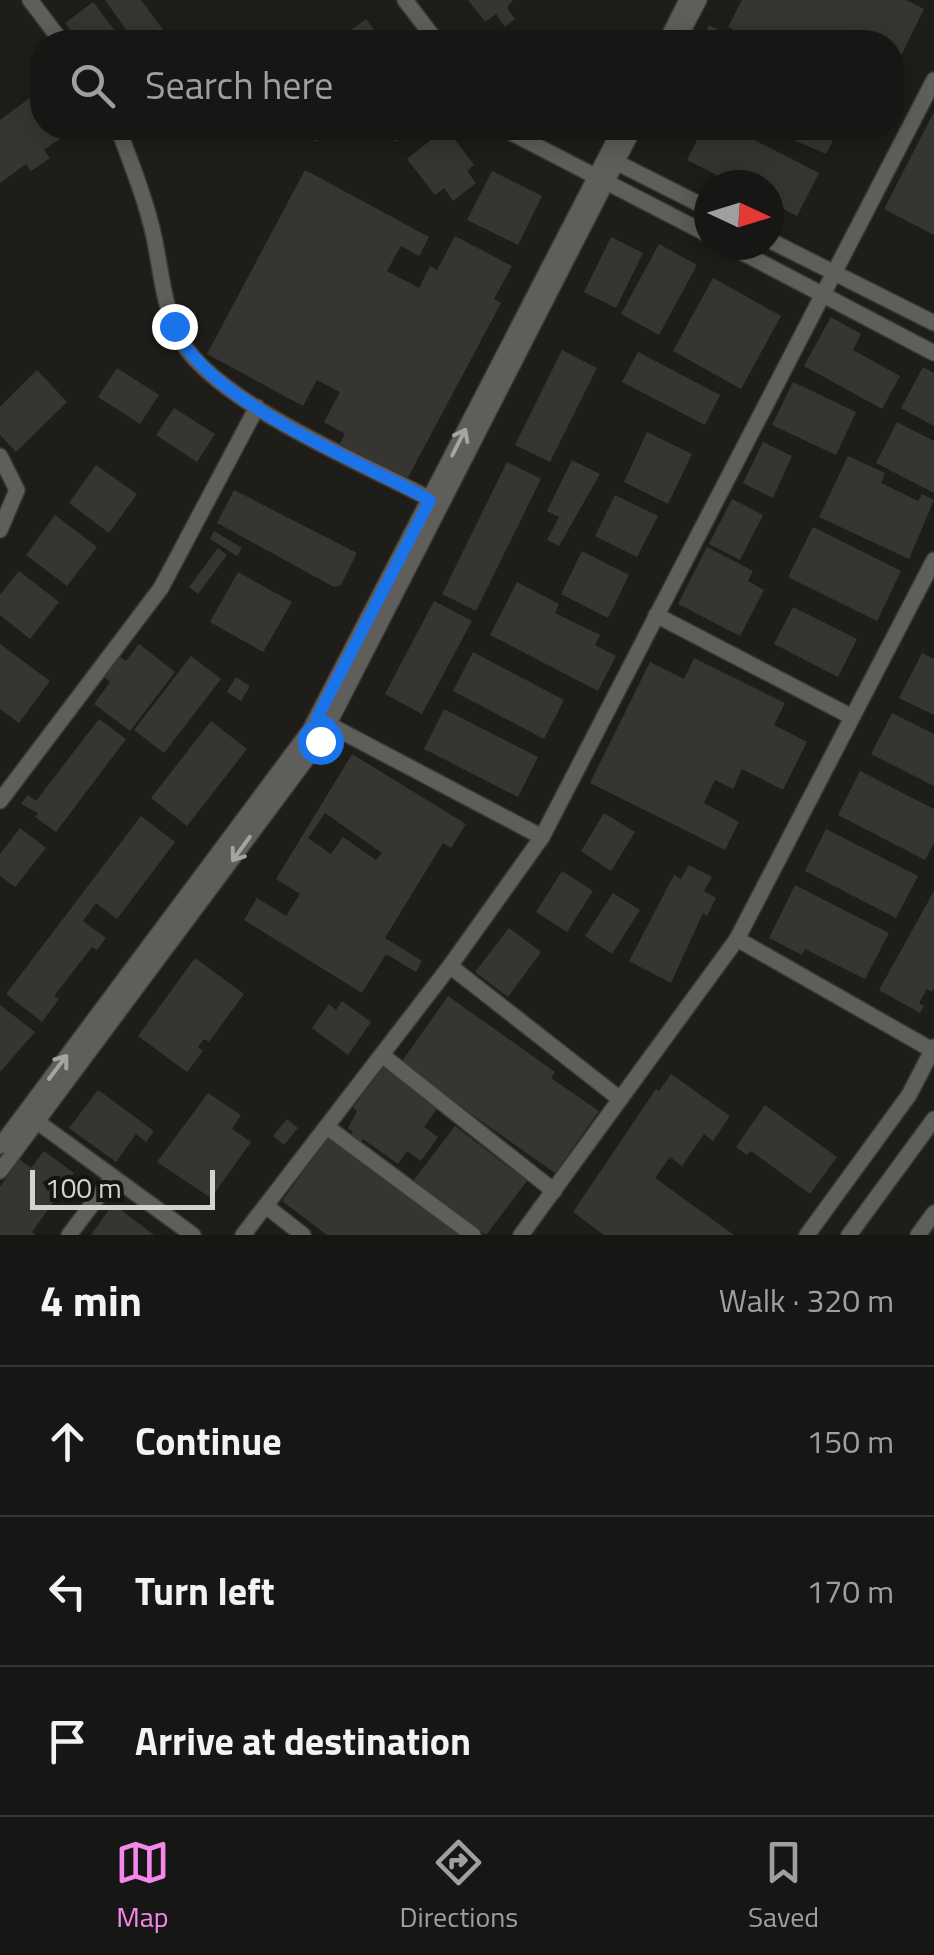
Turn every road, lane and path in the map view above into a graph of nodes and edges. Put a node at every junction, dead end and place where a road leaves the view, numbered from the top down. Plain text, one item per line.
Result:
1 (30, 0) edge
2 (404, 0) edge
3 (687, 0) edge
4 (699, 0) edge
5 (53, 30) edge
6 (428, 30) edge
7 (672, 30) edge
8 (684, 30) edge
9 (934, 80) edge
10 (904, 136) edge
11 (122, 140) edge
12 (526, 140) edge
13 (617, 140) edge
14 (625, 140) edge
15 (902, 140) edge
16 (611, 159) junction
17 (601, 178) junction
18 (694, 201) edge
19 (694, 227) edge
20 (784, 248) edge
21 (757, 260) edge
22 (832, 272) junction
23 (822, 294) junction
24 (934, 323) edge
25 (934, 353) edge
26 (257, 407) junction
27 (0, 456) edge
28 (430, 500) junction
29 (0, 530) edge
30 (934, 560) edge
31 (656, 615) junction
32 (852, 717) junction
33 (323, 721) junction
34 (0, 801) edge
35 (542, 837) junction
36 (736, 939) junction
37 (450, 966) junction
38 (933, 1048) edge
39 (382, 1055) junction
40 (620, 1099) junction
41 (31, 1117) junction
42 (934, 1120) edge
43 (327, 1128) junction
44 (2, 1157) edge
45 (112, 1176) junction
46 (554, 1190) junction
47 (266, 1206) junction
48 (934, 1213) edge
49 (69, 1235) edge
50 (193, 1235) edge
51 (243, 1235) edge
52 (303, 1235) edge
53 (473, 1235) edge
54 (521, 1235) edge
55 (806, 1235) edge
56 (849, 1235) edge
57 (918, 1235) edge

1 - 5 street
2 - 6 street
3 - 7 street
4 - 8 street
9 - 10 street
11 - 26 street
12 - 17 street
13 - 16 street
14 - 16 street
15 - 22 street
16 - 17 street
16 - 18 street
17 - 19 street
28 -> 17 street
17 - 33 street
20 - 22 street
21 - 23 street
22 - 23 street
22 - 24 street
23 - 25 street
23 - 31 street
26 - 28 street
26 - 34 street
27 - 29 street
28 - 33 street
30 - 32 street
31 - 32 street
31 - 35 street
32 - 36 street
33 - 35 street
33 - 41 street
35 - 37 street
36 - 38 street
36 - 40 street
37 - 39 street
37 - 40 street
38 - 55 street
39 - 43 street
39 - 46 street
40 - 46 street
41 - 44 street
41 - 45 street
42 - 56 street
43 - 47 street
43 - 53 street
45 - 49 street
45 - 50 street
46 - 54 street
47 - 51 street
47 - 52 street
48 - 57 street

